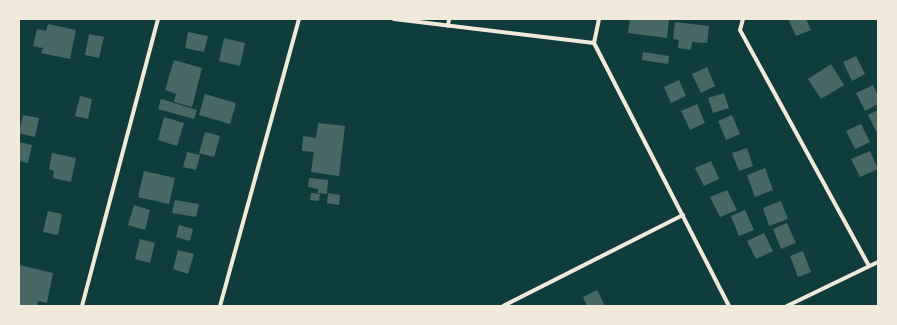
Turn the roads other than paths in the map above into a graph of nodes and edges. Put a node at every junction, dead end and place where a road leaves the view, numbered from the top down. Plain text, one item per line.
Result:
1 (158, 19) edge
2 (299, 19) edge
3 (394, 19) edge
4 (449, 19) edge
5 (599, 19) edge
6 (743, 19) edge
7 (448, 26) junction
8 (594, 43) junction
9 (683, 215) junction
10 (878, 262) edge
11 (869, 266) junction
12 (82, 306) edge
13 (220, 306) edge
14 (503, 306) edge
15 (729, 306) edge
16 (787, 306) edge

1 - 12 street
2 - 13 street
3 - 7 street
4 - 7 street
5 - 8 street
6 - 11 street
7 - 8 street
8 - 9 street
9 - 14 street
9 - 15 street
10 - 11 street
11 - 16 street

